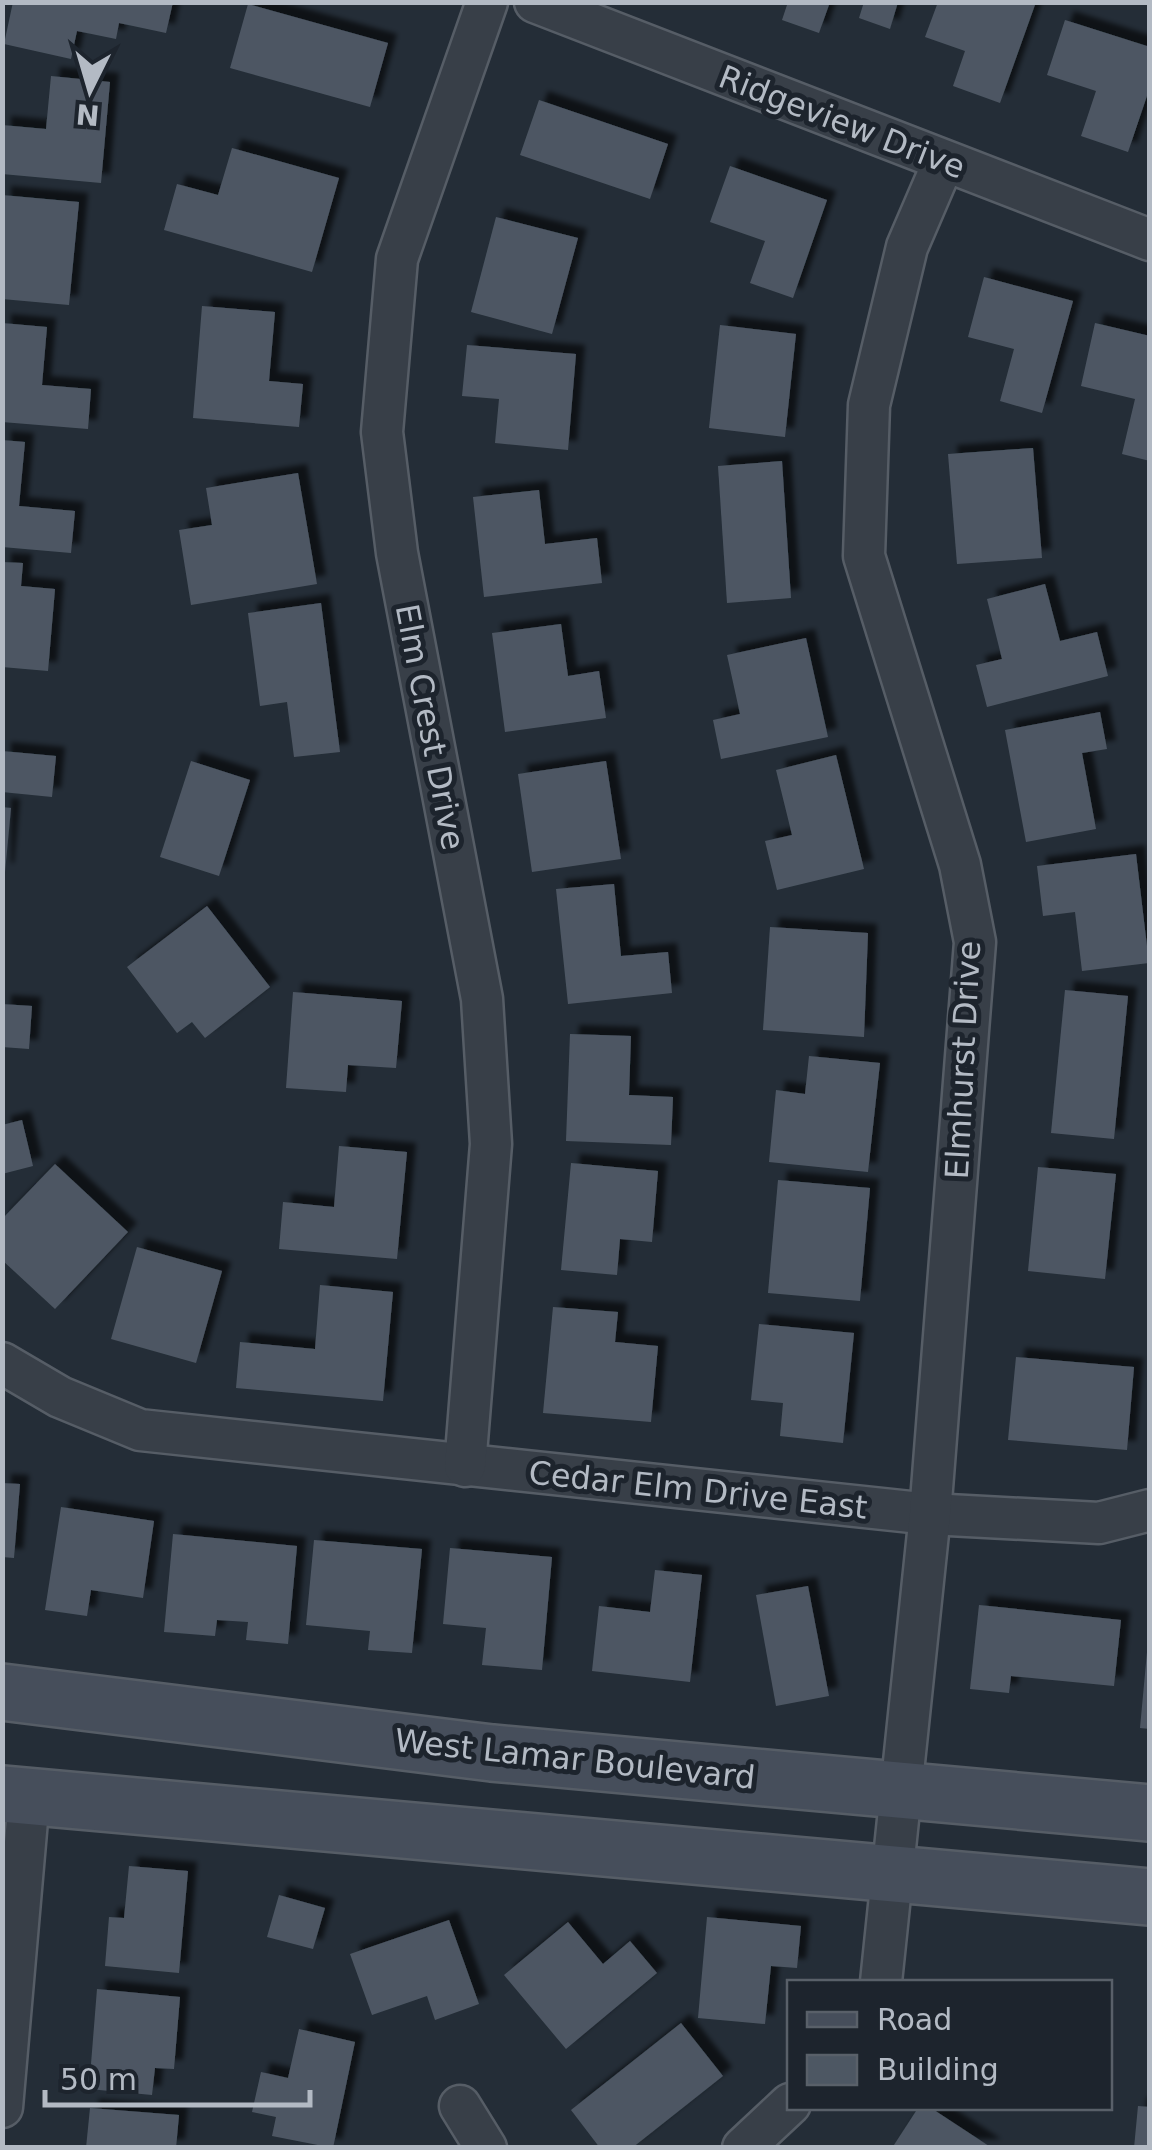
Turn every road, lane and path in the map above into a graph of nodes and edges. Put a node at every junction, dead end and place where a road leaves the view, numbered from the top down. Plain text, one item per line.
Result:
1 (487, 2) edge
2 (535, 2) edge
3 (944, 161) junction
4 (1150, 240) edge
5 (2, 1363) edge
6 (465, 1466) junction
7 (1150, 1510) edge
8 (930, 1514) junction
9 (2, 1692) edge
10 (899, 1790) junction
11 (16, 1795) edge
12 (1150, 1813) edge
13 (892, 1876) junction
14 (1150, 1897) edge
15 (882, 1980) edge
16 (460, 2106) dead end
17 (787, 2107) edge
18 (2, 2108) edge
19 (486, 2148) edge
20 (743, 2148) edge

1 - 6 street, Elm Crest Drive
2 - 3 street, Ridgeview Drive
3 - 4 street, Ridgeview Drive
3 - 8 street, Elmhurst Drive
5 - 6 street, Cedar Elm Drive East
6 - 8 street, Cedar Elm Drive East
7 - 8 street, Cedar Elm Drive East
8 - 10 street, Elmhurst Drive
9 - 10 main road, West Lamar Boulevard
10 - 12 main road, West Lamar Boulevard
10 - 13 street, Elmhurst Drive
11 - 13 main road
11 - 18 street
13 - 14 main road
13 - 15 street, Elmhurst Drive
16 - 19 street
17 - 20 street

